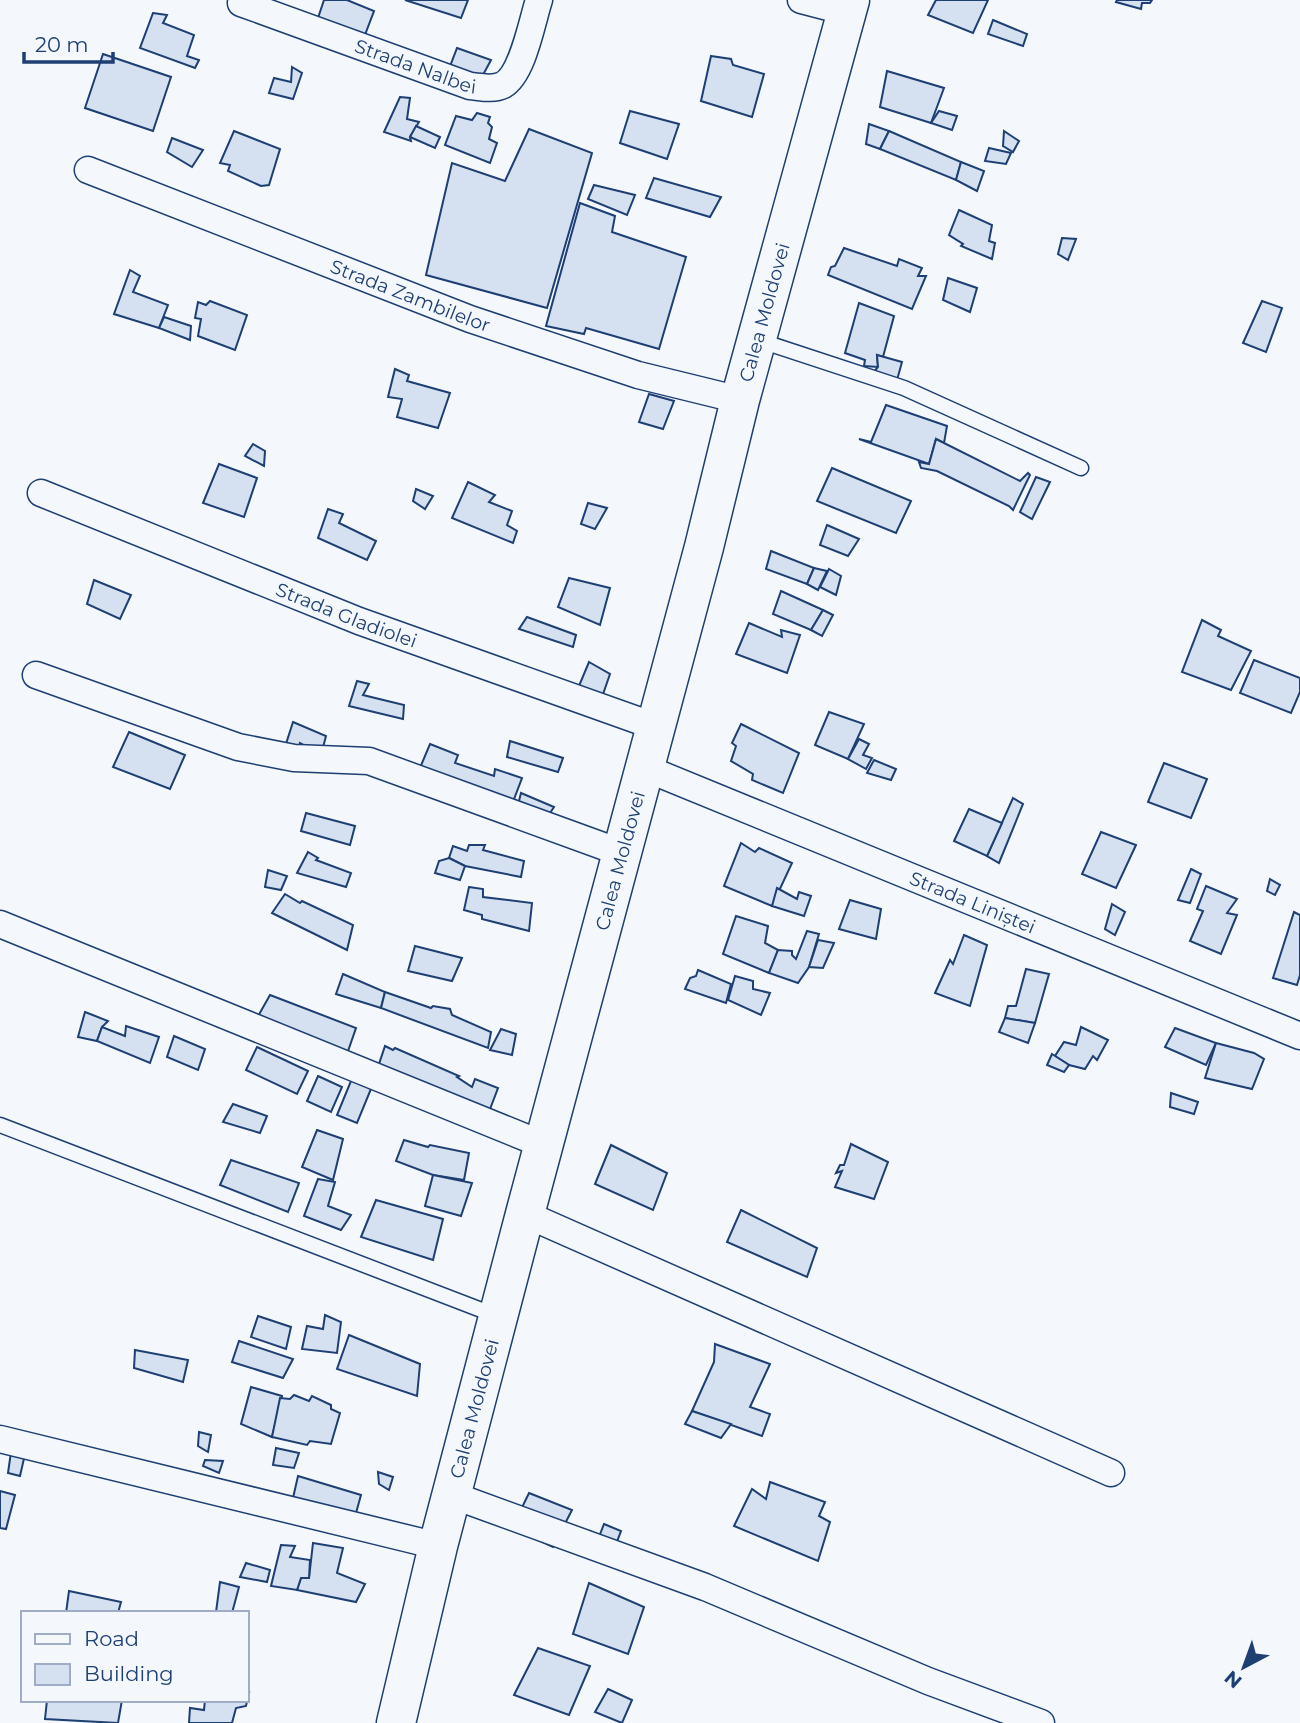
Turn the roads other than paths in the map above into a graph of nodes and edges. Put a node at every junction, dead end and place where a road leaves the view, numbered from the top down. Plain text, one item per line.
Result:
1 (539, 0) edge
2 (801, 0) edge
3 (242, 3) dead end
4 (848, 6) edge
5 (88, 170) dead end
6 (757, 340) junction
7 (740, 400) junction
8 (1081, 468) dead end
9 (41, 493) dead end
10 (36, 675) dead end
11 (654, 726) junction
12 (645, 768) junction
13 (622, 853) junction
14 (0, 924) edge
15 (1300, 1036) edge
16 (0, 1125) edge
17 (544, 1145) junction
18 (525, 1214) junction
19 (498, 1317) junction
20 (0, 1439) edge
21 (1111, 1473) dead end
22 (452, 1495) junction
23 (438, 1546) junction
24 (396, 1723) edge
25 (1041, 1723) edge

1 - 3 street, Strada Nalbei
2 - 4 street
4 - 6 main road, Calea Moldovei
5 - 7 street, Strada Zambilelor
6 - 7 main road, Calea Moldovei
6 - 8 lane
7 - 11 main road, Calea Moldovei
9 - 11 street, Strada Gladiolei
10 - 13 street
11 - 12 main road, Calea Moldovei
12 - 13 main road, Calea Moldovei
12 - 15 street, Strada Liniștei
13 - 17 main road, Calea Moldovei
14 - 17 street
16 - 19 lane
17 - 18 main road, Calea Moldovei
18 - 19 main road, Calea Moldovei
18 - 21 street
19 - 22 main road, Calea Moldovei
20 - 23 street
22 - 23 main road, Calea Moldovei
22 - 25 street
23 - 24 main road, Calea Moldovei

